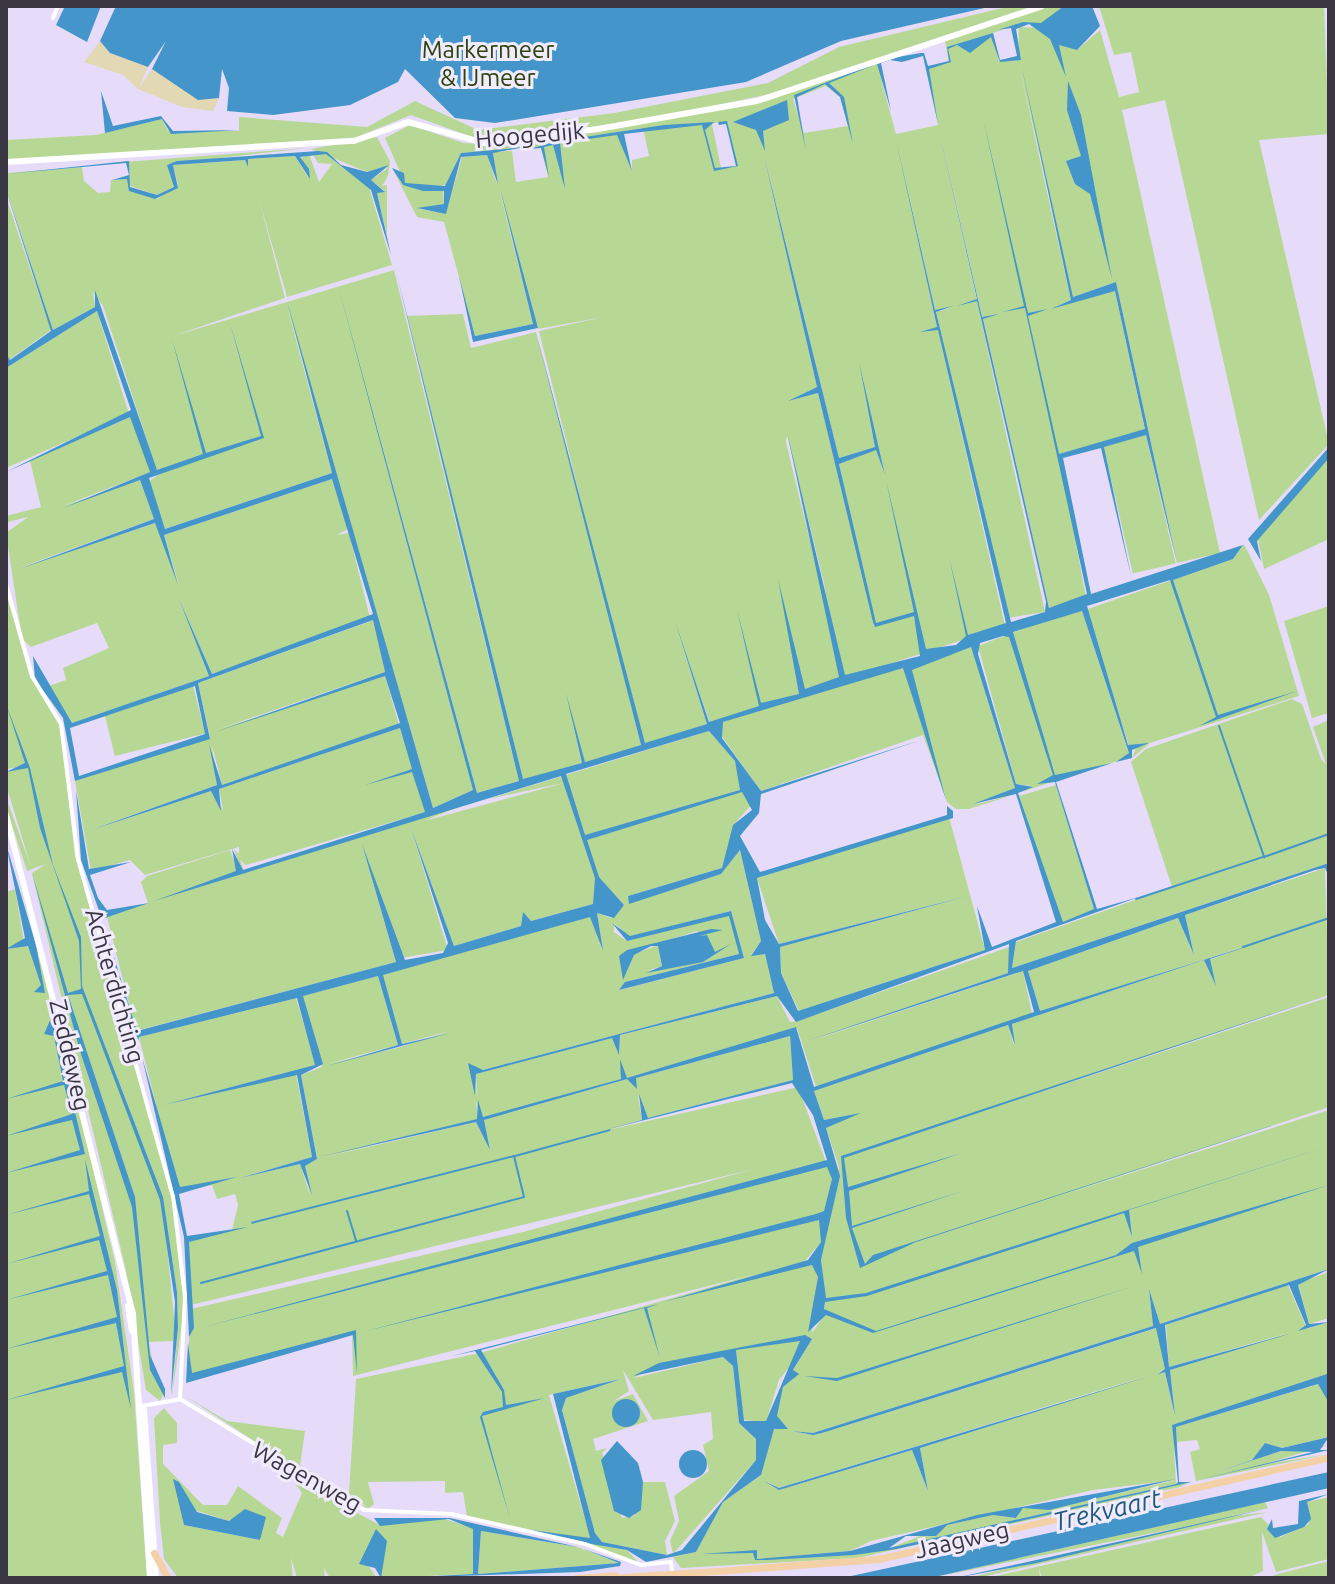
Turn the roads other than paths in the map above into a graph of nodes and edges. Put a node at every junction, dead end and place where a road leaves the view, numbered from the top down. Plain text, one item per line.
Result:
1 (58, 6) edge
2 (1042, 6) edge
3 (53, 18) dead end
4 (6, 162) edge
5 (6, 584) edge
6 (6, 815) edge
7 (180, 1399) junction
8 (142, 1406) junction
9 (1329, 1457) edge
10 (154, 1553) junction
11 (621, 1576) edge
12 (673, 1576) edge
13 (150, 1578) edge
14 (156, 1578) edge
15 (168, 1578) edge
16 (576, 1578) edge
17 (608, 1578) edge

1 - 3 street
2 - 4 street, Hoogedijk
5 - 7 street, Achterdichting
6 - 8 street, Zeddeweg
7 - 8 street
7 - 12 street, Wagenweg
8 - 10 street, Zeddeweg
8 - 13 street, Zeddeweg
9 - 12 main road, Jaagweg
10 - 14 street, Zeddeweg
10 - 15 main road
11 - 12 main road
11 - 16 main road
11 - 17 main road

